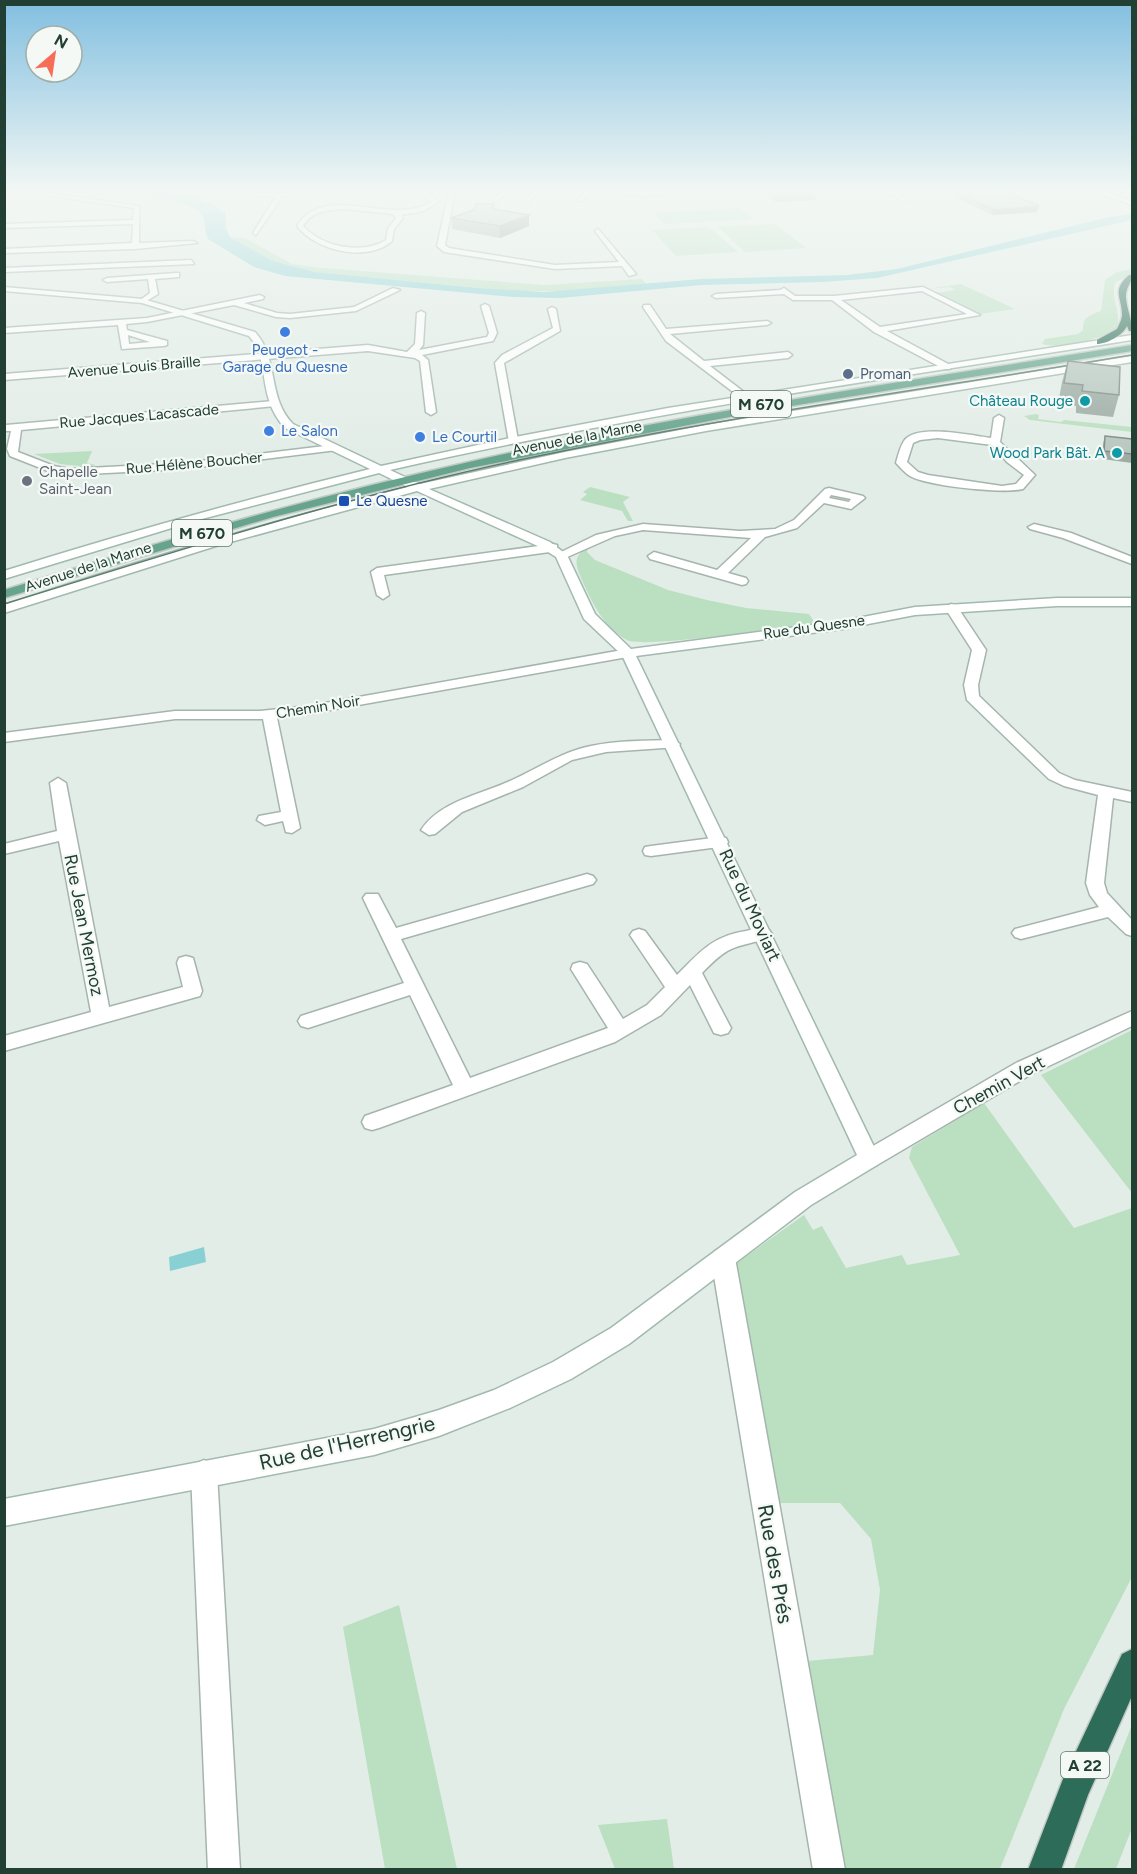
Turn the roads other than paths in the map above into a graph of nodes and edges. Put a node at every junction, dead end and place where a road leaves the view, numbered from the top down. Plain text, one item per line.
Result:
1 (130, 278) edge
2 (151, 278) edge
3 (1132, 278) edge
4 (108, 280) dead end
5 (4, 289) edge
6 (396, 290) dead end
7 (716, 296) dead end
8 (260, 297) dead end
9 (834, 298) junction
10 (143, 300) junction
11 (233, 302) junction
12 (485, 306) dead end
13 (647, 307) dead end
14 (552, 309) dead end
15 (183, 312) junction
16 (1126, 315) junction
17 (418, 317) dead end
18 (122, 322) junction
19 (767, 323) dead end
20 (1132, 329) edge
21 (877, 330) junction
22 (4, 331) edge
23 (125, 332) dead end
24 (663, 332) junction
25 (1132, 337) edge
26 (1100, 342) junction
27 (1132, 343) edge
28 (1132, 348) edge
29 (411, 354) junction
30 (788, 355) dead end
31 (263, 356) junction
32 (1132, 360) edge
33 (701, 364) junction
34 (947, 367) junction
35 (4, 377) edge
36 (748, 399) junction
37 (273, 404) junction
38 (431, 412) dead end
39 (999, 418) dead end
40 (17, 427) junction
41 (4, 428) edge
42 (513, 440) junction
43 (995, 442) junction
44 (333, 448) junction
45 (378, 470) junction
46 (397, 478) junction
47 (420, 488) junction
48 (821, 499) dead end
49 (1034, 527) dead end
50 (762, 534) junction
51 (557, 551) junction
52 (654, 556) dead end
53 (1132, 561) edge
54 (719, 574) junction
55 (4, 575) edge
56 (742, 581) dead end
57 (4, 588) edge
58 (4, 594) edge
59 (383, 595) dead end
60 (1132, 602) edge
61 (951, 608) junction
62 (4, 609) edge
63 (628, 653) junction
64 (269, 715) junction
65 (4, 738) edge
66 (673, 744) junction
67 (58, 783) dead end
68 (1106, 792) junction
69 (1132, 797) edge
70 (265, 820) dead end
71 (429, 830) dead end
72 (66, 834) junction
73 (720, 842) junction
74 (4, 849) edge
75 (651, 852) dead end
76 (587, 880) dead end
77 (372, 897) dead end
78 (1111, 910) junction
79 (1132, 930) edge
80 (1021, 933) dead end
81 (763, 934) junction
82 (639, 935) dead end
83 (391, 936) junction
84 (186, 963) dead end
85 (580, 969) dead end
86 (691, 970) junction
87 (415, 986) junction
88 (676, 988) junction
89 (101, 1016) junction
90 (1132, 1018) edge
91 (309, 1021) dead end
92 (721, 1028) dead end
93 (620, 1031) junction
94 (4, 1044) edge
95 (465, 1089) junction
96 (372, 1122) dead end
97 (868, 1159) junction
98 (723, 1258) junction
99 (204, 1473) junction
100 (4, 1513) edge
101 (1132, 1664) edge
102 (224, 1869) edge
103 (829, 1869) edge
104 (1044, 1869) edge

1 - 4 street
2 - 10 street
3 - 16 highway
5 - 10 street
6 - 11 street
7 - 9 street
8 - 11 street
9 - 21 street
9 - 21 street
10 - 15 street
11 - 15 street
12 - 29 street, Avenue Louis Braille
13 - 24 street
14 - 42 street
15 - 18 street
15 - 31 street
16 - 20 highway
16 - 26 highway
17 - 29 street
18 - 22 street
18 - 23 street
19 - 24 street
21 - 34 street
24 - 33 street
25 - 26 street, Avenue de la Marne
26 - 34 street, Avenue de la Marne
27 - 46 main road, Avenue de la Marne / M 670
28 - 46 main road, Avenue de la Marne / M 670
29 - 31 street, Avenue Louis Braille
29 - 38 street
30 - 33 street
31 - 35 street, Avenue Louis Braille
31 - 37 street
32 - 47 street, Avenue de la Marne
33 - 36 street
34 - 36 street, Avenue de la Marne
36 - 42 street, Avenue de la Marne
37 - 40 street, Rue Jacques Lacascade
37 - 44 street
39 - 43 street
40 - 41 street, Rue Jacques Lacascade
40 - 44 street, Rue Hélène Boucher
42 - 45 street, Avenue de la Marne
43 - 43 street
44 - 45 street
45 - 46 street
45 - 55 street, Avenue de la Marne
46 - 47 street
46 - 57 main road, Avenue de la Marne / M 670
46 - 58 main road, Avenue de la Marne / M 670
47 - 51 street
47 - 62 street, Avenue de la Marne
48 - 50 street
49 - 53 street
50 - 51 street
50 - 54 street
51 - 59 street
51 - 63 street
52 - 54 street
54 - 56 street
60 - 61 street, Rue du Quesne
61 - 63 street, Rue du Quesne
61 - 68 street
63 - 64 street, Chemin Noir
63 - 66 street, Rue du Moviart
64 - 65 street, Chemin Noir
64 - 70 street
66 - 71 street
66 - 73 street, Rue du Moviart
67 - 72 street, Rue Jean Mermoz
68 - 69 street
68 - 78 street
72 - 74 street, Rue Jean Mermoz
72 - 89 street, Rue Jean Mermoz
73 - 75 street
73 - 81 street, Rue du Moviart
76 - 83 street
77 - 83 street
78 - 79 street
78 - 80 street
81 - 86 street
81 - 97 street, Rue du Moviart
82 - 88 street
83 - 87 street
84 - 89 street, Rue Jean Mermoz
85 - 93 street
86 - 88 street
86 - 92 street
87 - 91 street
87 - 95 street
88 - 93 street
89 - 94 street, Rue Jean Mermoz
90 - 97 street, Chemin Vert
93 - 95 street
95 - 96 street
97 - 98 street, Rue de l'Herrengrie
98 - 99 street, Rue de l'Herrengrie
98 - 103 street, Rue des Prés
99 - 100 street, Rue de l'Herrengrie
99 - 102 street
101 - 104 highway, A 22

